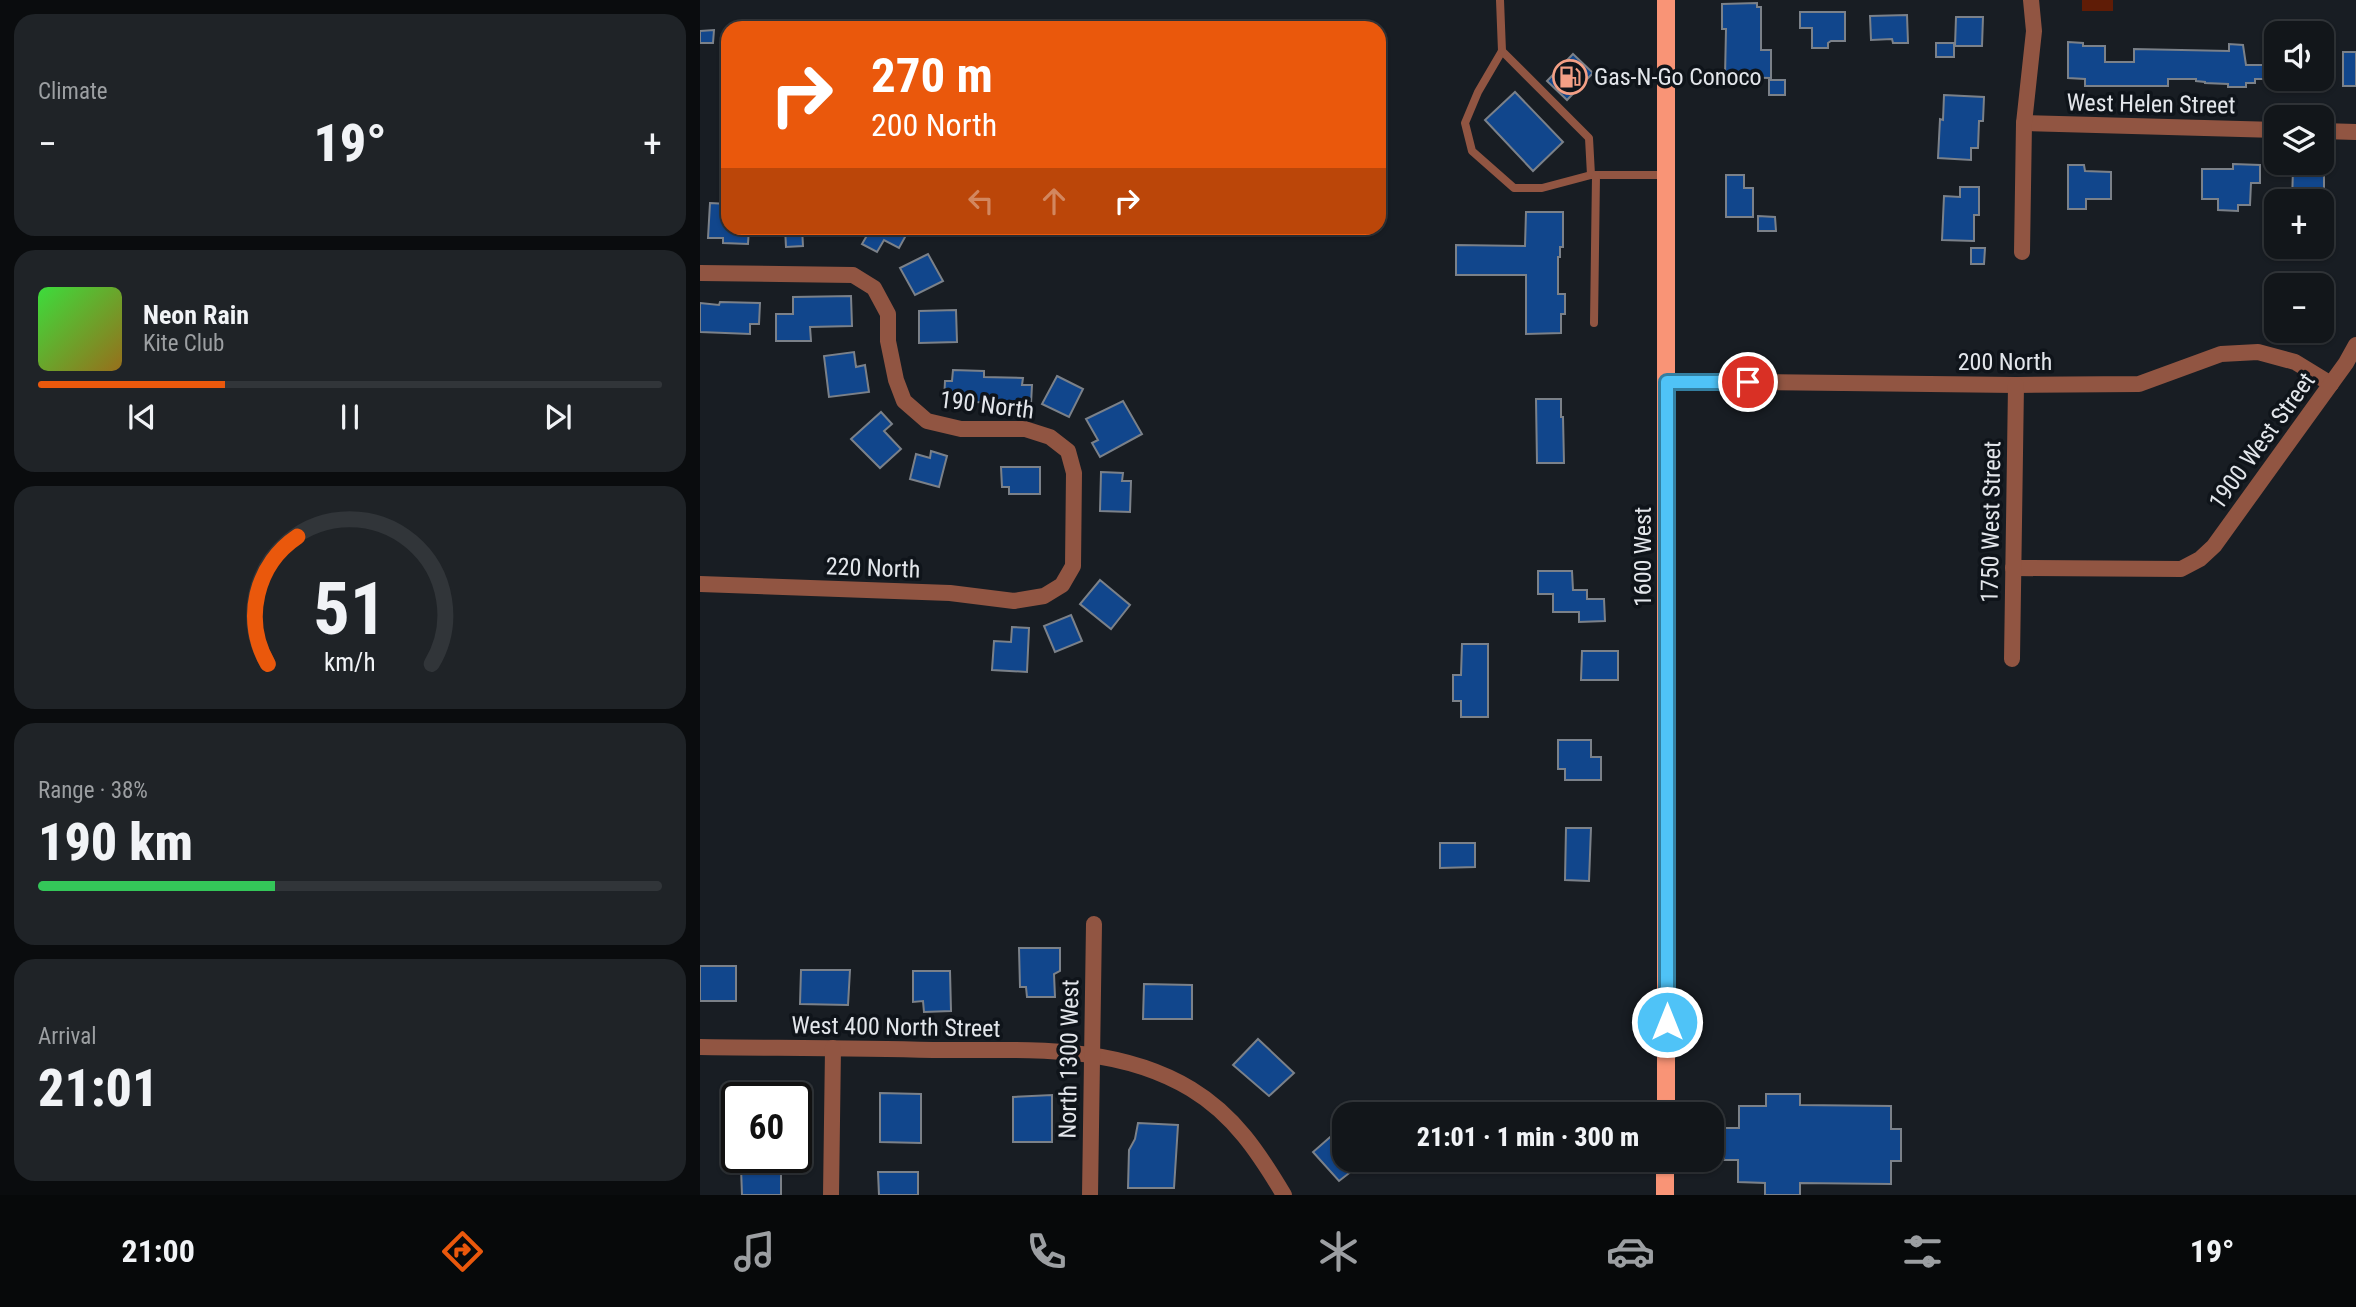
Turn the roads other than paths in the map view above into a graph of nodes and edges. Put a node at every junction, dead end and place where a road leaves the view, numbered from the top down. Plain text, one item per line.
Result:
1 (1500, 0) edge
2 (1666, 0) edge
3 (2031, 0) edge
4 (1502, 51) junction
5 (2024, 123) junction
6 (2264, 130) edge
7 (2334, 131) edge
8 (2356, 132) edge
9 (1594, 175) junction
10 (1666, 175) junction
11 (2022, 253) dead end
12 (700, 273) edge
13 (1594, 323) dead end
14 (2356, 345) edge
15 (1667, 382) junction
16 (2331, 384) junction
17 (2016, 385) junction
18 (2013, 568) junction
19 (700, 584) edge
20 (1044, 596) joint
21 (2012, 659) dead end
22 (1094, 924) dead end
23 (700, 1047) edge
24 (833, 1048) junction
25 (1092, 1055) junction
26 (1666, 1102) edge
27 (1665, 1172) edge
28 (831, 1195) edge
29 (1090, 1195) edge
30 (1284, 1195) edge
31 (1665, 1195) edge

1 - 4 lane
2 - 10 main road, 1600 West
3 - 5 street
4 - 9 lane
4 - 9 lane
5 - 6 street, West Helen Street
5 - 11 street
7 - 8 street
9 - 10 lane
9 - 13 lane
10 - 15 main road, 1600 West
12 - 20 street, 190 North
14 - 16 street, 1900 West Street
15 - 17 street, 200 North
15 - 26 main road, 1600 West
16 - 17 street, 200 North
16 - 18 street, 1900 West Street
17 - 18 street, 1750 West Street
18 - 21 street, 1750 West Street
19 - 20 street, 220 North
22 - 25 street, North 1300 West
23 - 24 street, West 400 North Street
24 - 25 street, West 400 North Street
24 - 28 street
25 - 29 street, North 1300 West
25 - 30 street, West 400 North Street
27 - 31 main road

